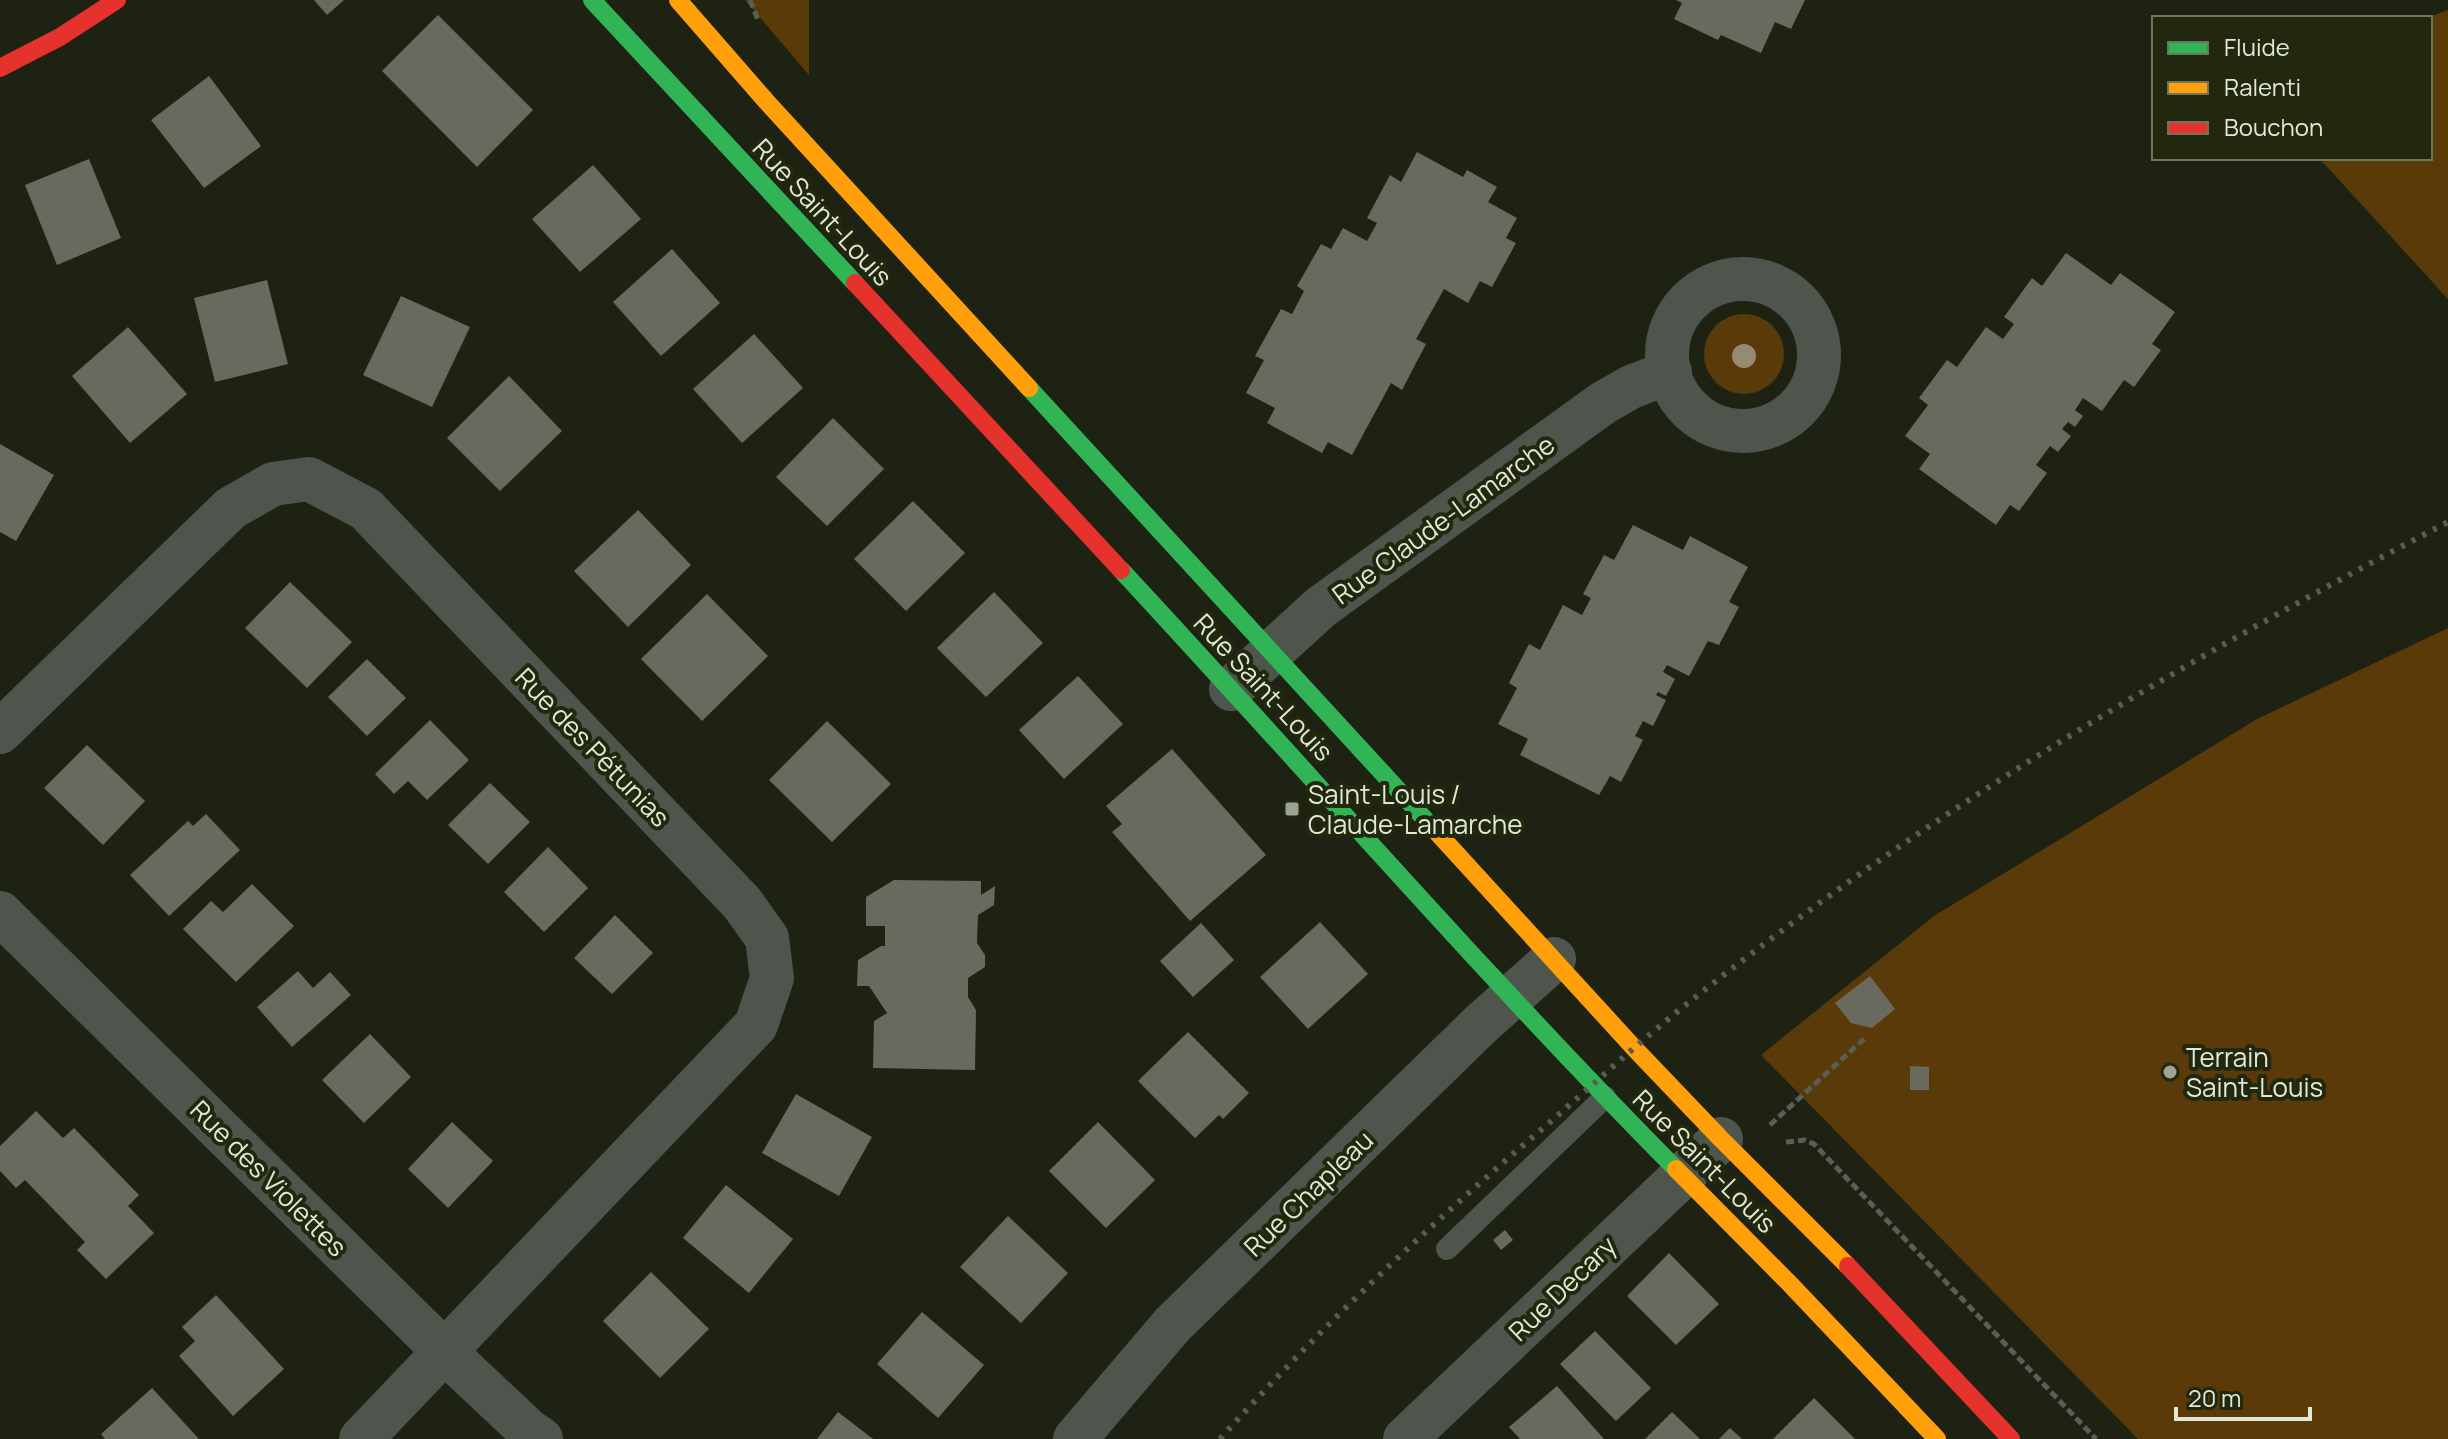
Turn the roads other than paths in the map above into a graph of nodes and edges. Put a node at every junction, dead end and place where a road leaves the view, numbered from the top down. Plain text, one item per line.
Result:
1 (117, 0) edge
2 (592, 0) edge
3 (678, 0) edge
4 (0, 68) edge
5 (1670, 372) dead end
6 (1270, 653) junction
7 (1231, 689) junction
8 (0, 732) edge
9 (0, 913) edge
10 (1554, 959) junction
11 (1511, 997) junction
12 (1605, 1097) junction
13 (1721, 1139) junction
14 (1682, 1176) junction
15 (1447, 1249) dead end
16 (445, 1352) junction
17 (361, 1439) edge
18 (541, 1439) edge
19 (1075, 1439) edge
20 (1405, 1439) edge
21 (1937, 1439) edge
22 (2011, 1439) edge

1 - 4 street
2 - 7 street, Rue Saint-Louis
3 - 6 street, Rue Saint-Louis
5 - 6 street, Rue Claude-Lamarche
6 - 7 street, Rue Claude-Lamarche
6 - 10 street, Rue Saint-Louis
7 - 11 street, Rue Saint-Louis
8 - 16 street, Rue des Pétunias
9 - 16 street, Rue des Violettes
10 - 11 street, Rue Chapleau
10 - 13 street, Rue Saint-Louis
11 - 12 street, Rue Saint-Louis
11 - 19 street, Rue Chapleau
12 - 14 street, Rue Saint-Louis
12 - 15 lane
13 - 14 street, Rue Decary
13 - 22 street, Rue Saint-Louis
14 - 20 street, Rue Decary
14 - 21 street, Rue Saint-Louis
16 - 17 street, Rue des Pétunias
16 - 18 street, Rue des Violettes

